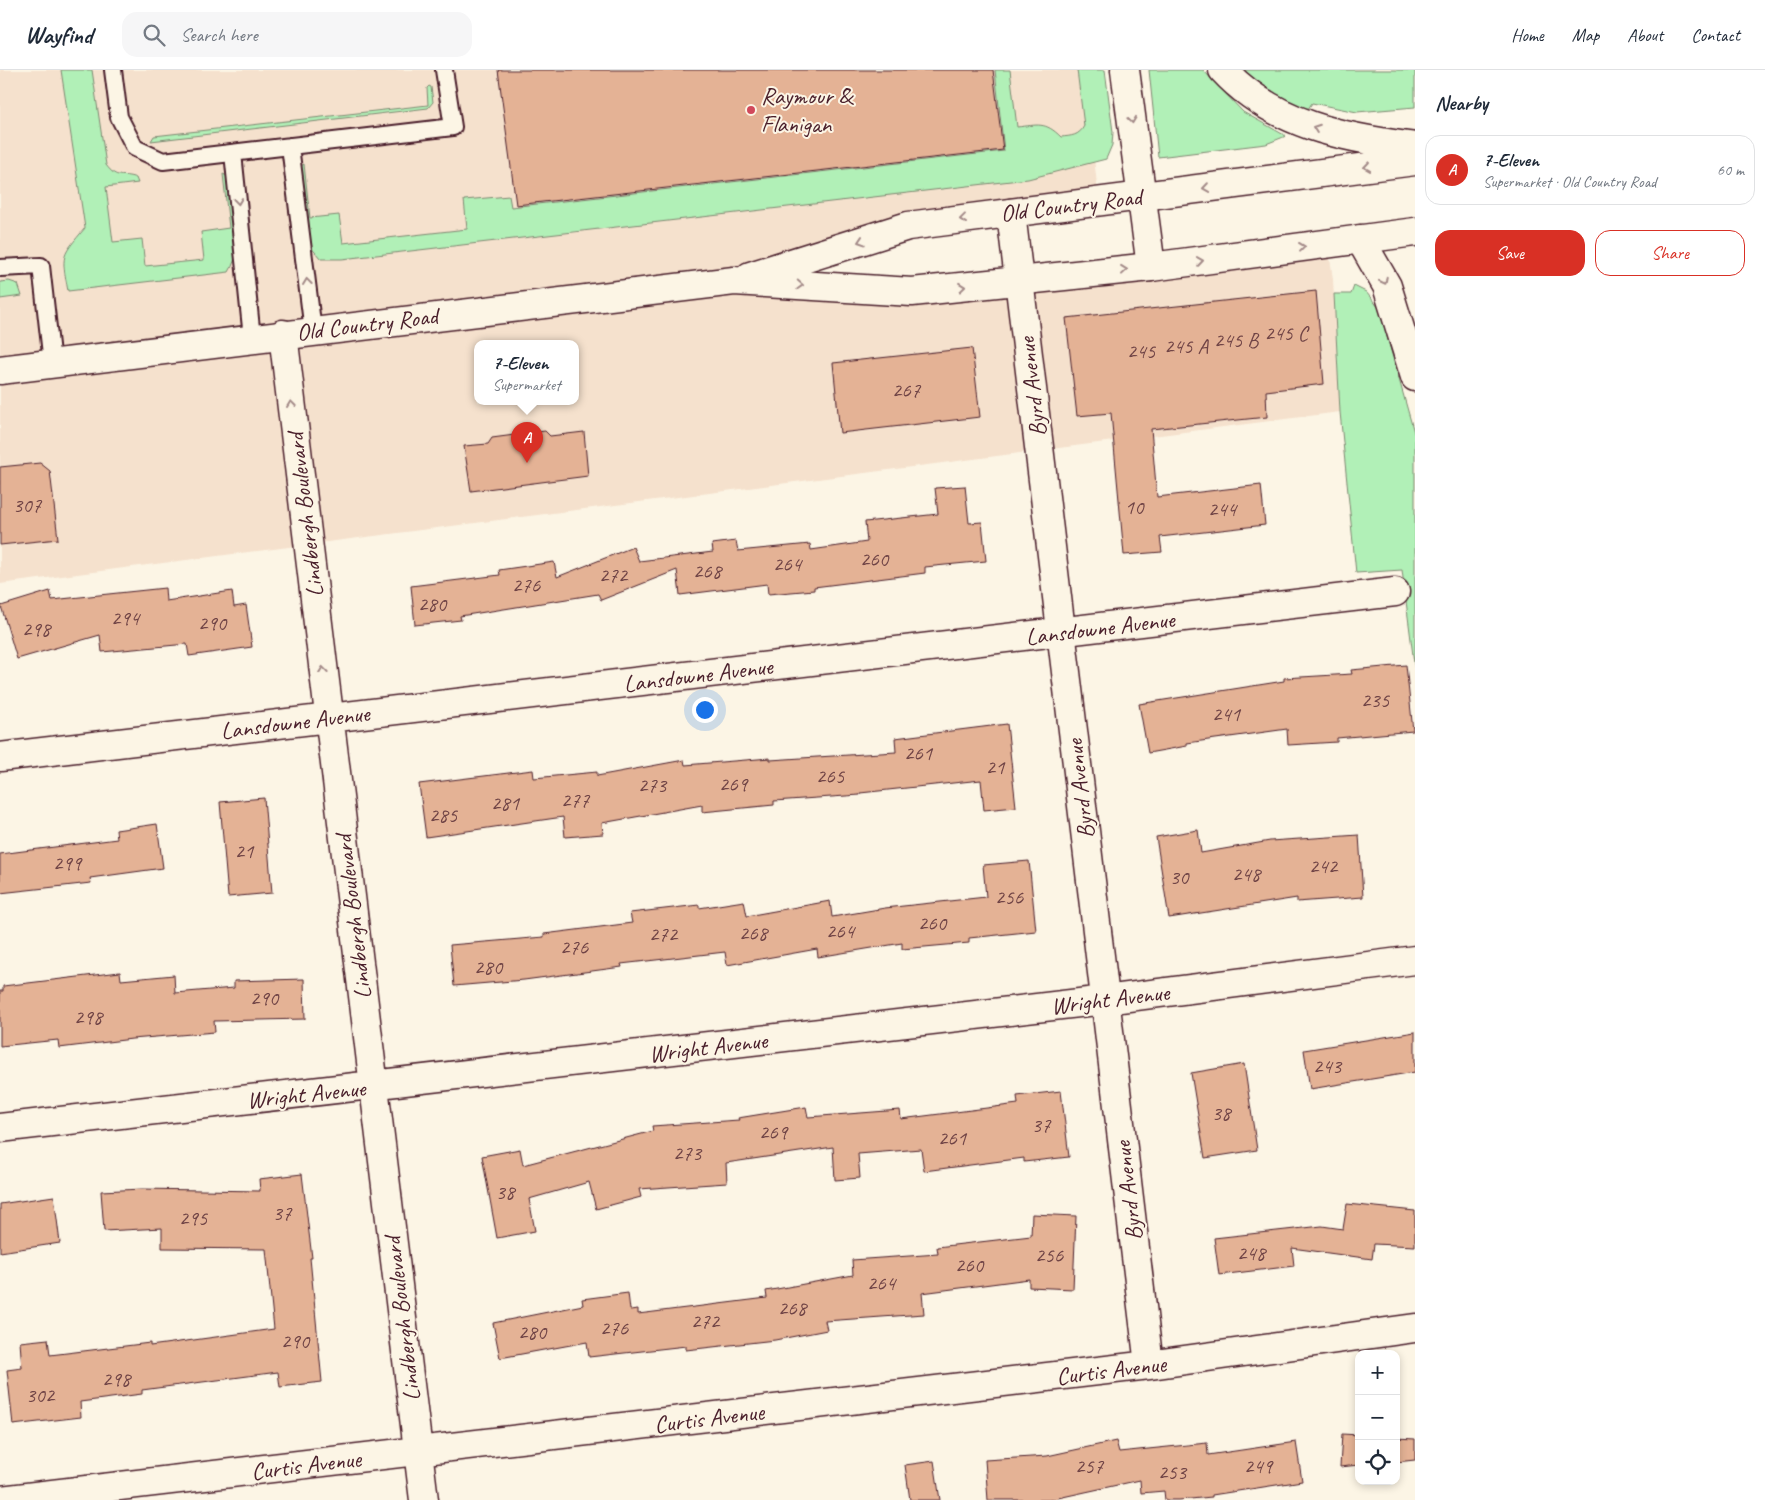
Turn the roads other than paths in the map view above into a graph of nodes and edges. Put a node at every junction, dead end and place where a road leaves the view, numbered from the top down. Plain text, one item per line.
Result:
1 (113, 70) edge
2 (444, 70) edge
3 (1125, 70) edge
4 (1223, 70) edge
5 (290, 146) junction
6 (1415, 147) edge
7 (233, 153) junction
8 (1415, 161) edge
9 (1142, 197) junction
10 (1011, 213) junction
11 (1415, 232) edge
12 (1360, 239) junction
13 (1151, 267) junction
14 (0, 268) edge
15 (1019, 280) junction
16 (734, 281) junction
17 (313, 331) junction
18 (283, 334) junction
19 (252, 338) junction
20 (52, 363) junction
21 (0, 370) edge
22 (1415, 377) edge
23 (1395, 592) dead end
24 (1062, 632) junction
25 (329, 718) junction
26 (0, 757) edge
27 (1415, 960) edge
28 (1105, 1000) junction
29 (374, 1086) junction
30 (0, 1128) edge
31 (1415, 1328) edge
32 (1149, 1365) junction
33 (418, 1452) junction
34 (1, 1500) edge
35 (424, 1500) edge

1 - 7 lane
2 - 5 lane
3 -> 9 main road
6 -> 4 main road
5 - 7 lane
17 -> 5 lane
7 -> 19 lane
8 -> 9 main road, Old Country Road
9 - 10 main road, Old Country Road
9 - 13 main road
10 - 15 main road, Byrd Avenue
10 -> 16 main road, Old Country Road
11 - 12 main road, Old Country Road
13 -> 12 main road, Old Country Road
12 -> 22 main road
15 -> 13 main road, Old Country Road
14 - 20 lane
16 -> 15 main road, Old Country Road
15 - 24 main road, Byrd Avenue
16 - 17 main road, Old Country Road
17 - 18 main road, Old Country Road
18 - 19 main road, Old Country Road
25 -> 18 main road, Lindbergh Boulevard
19 - 20 main road, Old Country Road
20 - 21 main road, Old Country Road
23 - 24 main road, Lansdowne Avenue
24 - 25 main road, Lansdowne Avenue
24 - 28 main road, Byrd Avenue
25 - 26 main road, Lansdowne Avenue
25 - 29 main road, Lindbergh Boulevard
27 - 28 main road, Wright Avenue
28 - 29 main road, Wright Avenue
28 - 32 main road, Byrd Avenue
29 - 30 main road, Wright Avenue
29 - 33 main road, Lindbergh Boulevard
31 - 32 main road, Curtis Avenue
32 - 33 main road, Curtis Avenue
33 - 34 main road, Curtis Avenue
33 - 35 main road, Lindbergh Boulevard

